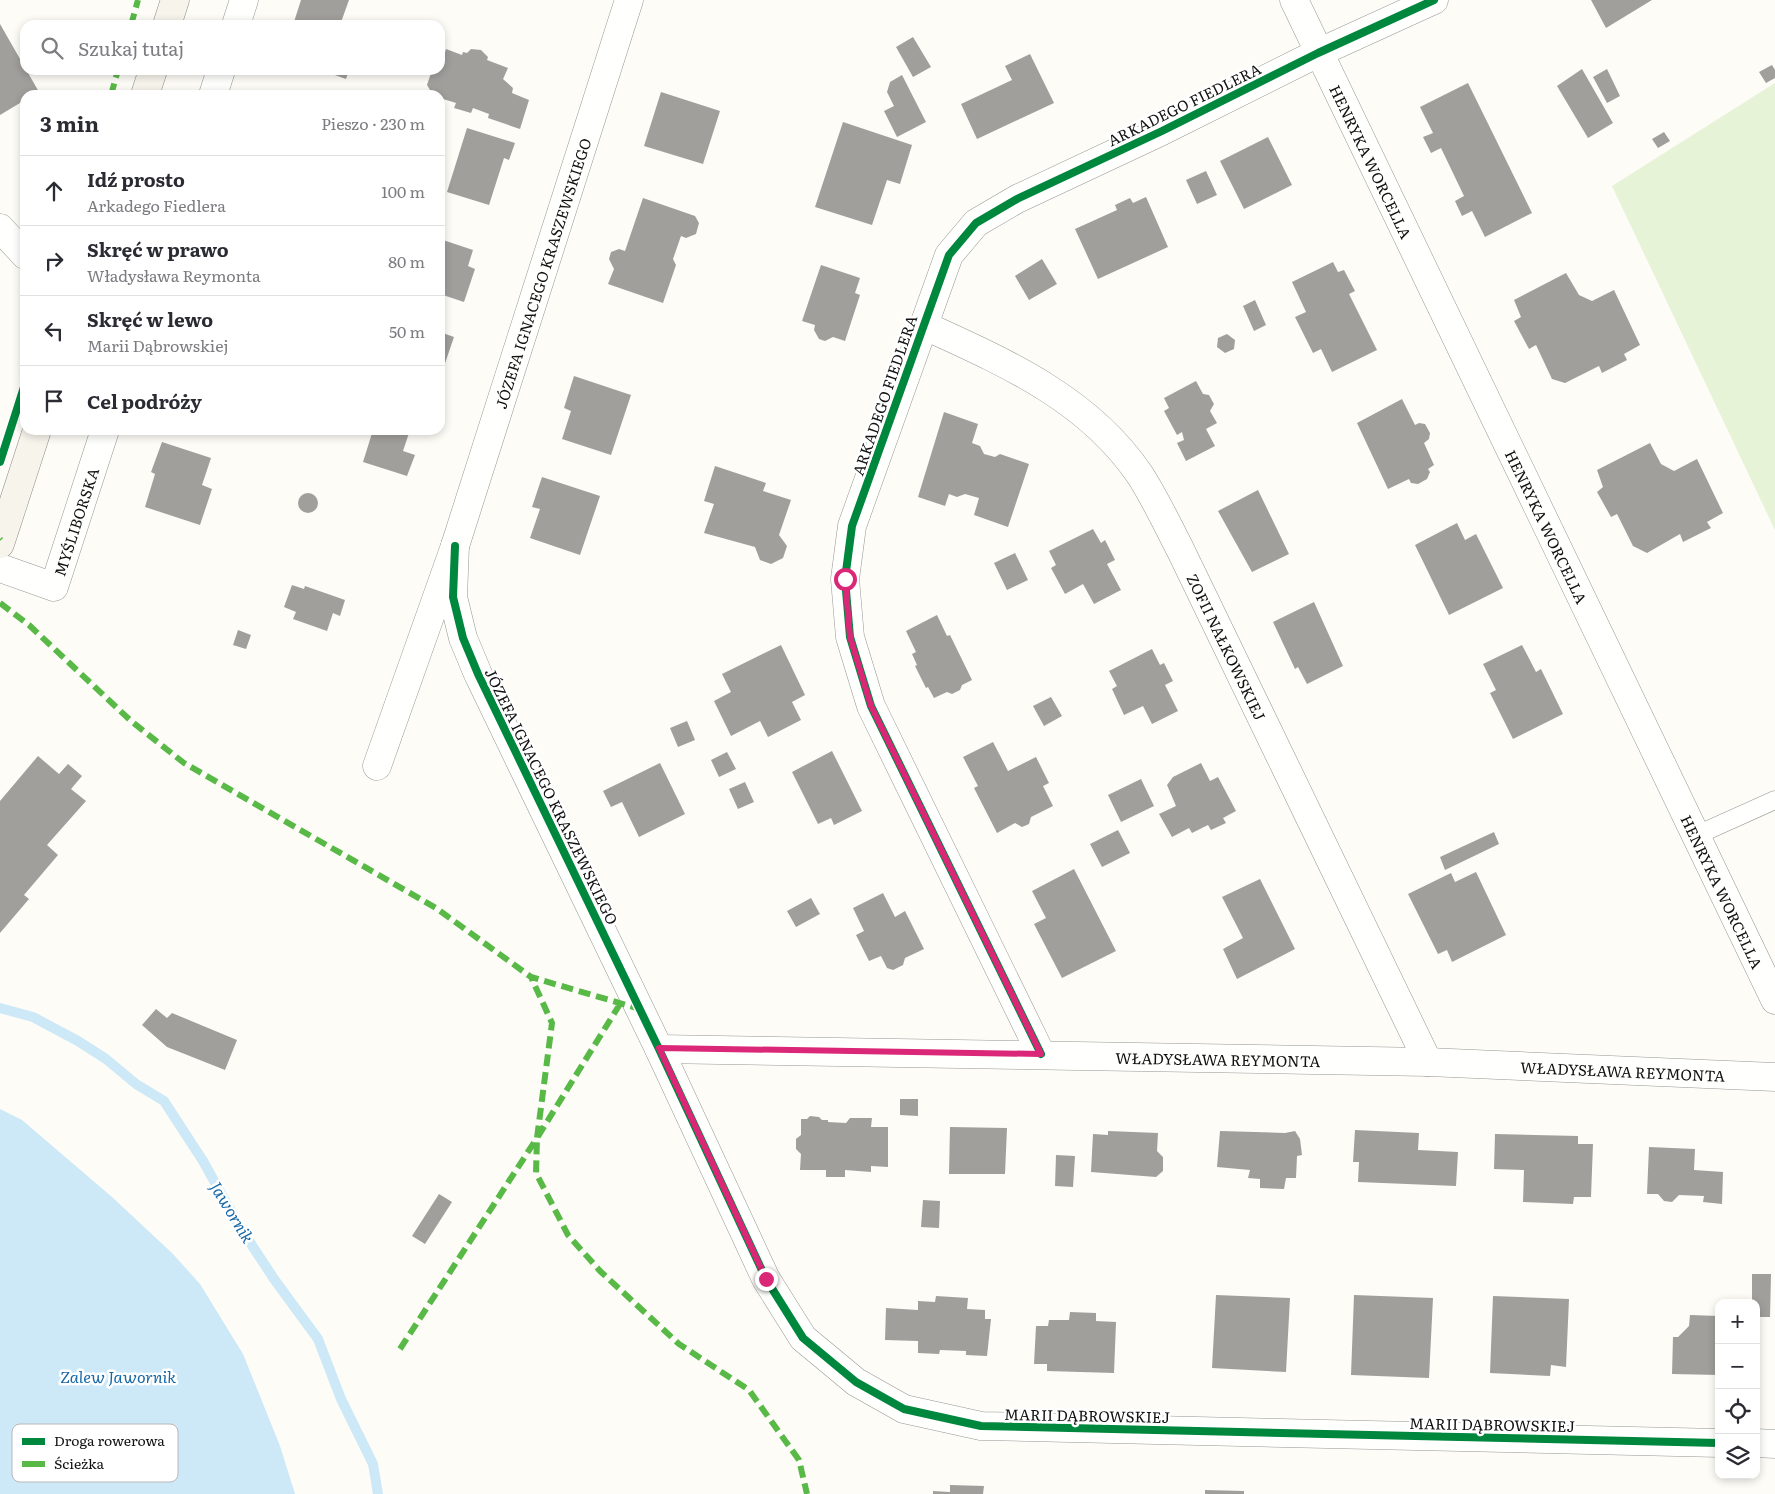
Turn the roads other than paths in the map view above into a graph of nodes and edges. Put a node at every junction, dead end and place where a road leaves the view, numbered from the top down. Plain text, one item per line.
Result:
1 (175, 0) edge
2 (244, 0) edge
3 (629, 0) edge
4 (1294, 0) edge
5 (1434, 0) edge
6 (169, 20) edge
7 (238, 20) edge
8 (1318, 53) junction
9 (151, 75) edge
10 (220, 75) edge
11 (147, 90) edge
12 (215, 90) edge
13 (0, 228) edge
14 (20, 250) edge
15 (923, 325) junction
16 (35, 435) edge
17 (103, 435) edge
18 (0, 544) edge
19 (455, 546) junction
20 (0, 568) edge
21 (377, 766) dead end
22 (1775, 800) edge
23 (1697, 835) junction
24 (1775, 1000) edge
25 (659, 1048) junction
26 (1041, 1054) junction
27 (1428, 1062) junction
28 (1775, 1077) edge
29 (1715, 1443) edge
30 (1760, 1444) edge
31 (1775, 1444) edge

1 - 6 street
2 - 7 street
3 - 19 street, JÓZEFA IGNACEGO KRASZEWSKIEGO
4 - 8 street, HENRYKA WORCELLA
5 - 8 street, ARKADEGO FIEDLERA
8 - 15 street, ARKADEGO FIEDLERA
8 - 23 street, HENRYKA WORCELLA
9 - 11 street
10 - 12 street
13 - 14 street
15 - 26 street, ARKADEGO FIEDLERA
15 - 27 street, ZOFII NAŁKOWSKIEJ
16 - 18 street
17 - 20 street, MYŚLIBORSKA
19 - 21 street, JÓZEFA IGNACEGO KRASZEWSKIEGO
19 - 25 street, JÓZEFA IGNACEGO KRASZEWSKIEGO
22 - 23 lane
23 - 24 street, HENRYKA WORCELLA
25 - 26 street, WŁADYSŁAWA REYMONTA
25 - 29 street, MARII DĄBROWSKIEJ
26 - 27 street, WŁADYSŁAWA REYMONTA
27 - 28 street, WŁADYSŁAWA REYMONTA
30 - 31 street

